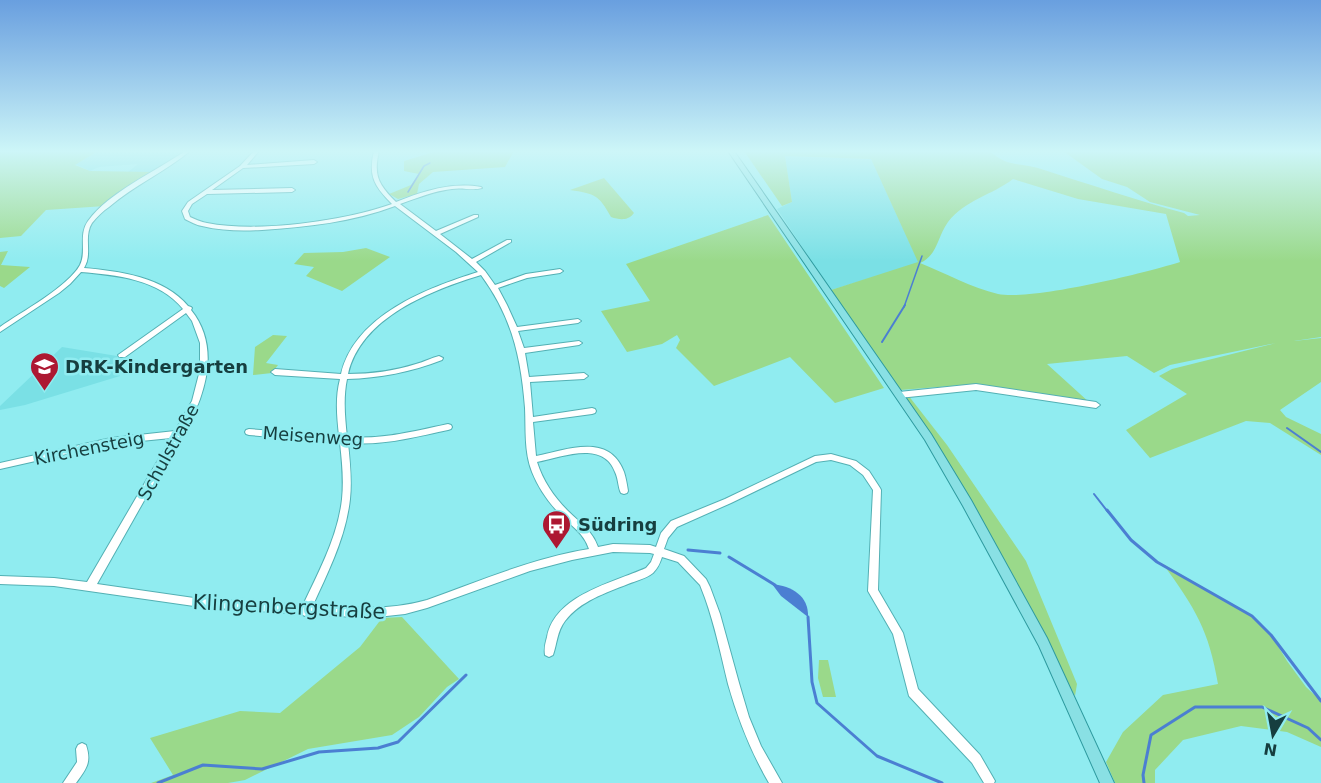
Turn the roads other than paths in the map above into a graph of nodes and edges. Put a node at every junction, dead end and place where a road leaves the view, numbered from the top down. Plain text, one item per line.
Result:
1 (132, 188) edge
2 (212, 188) edge
3 (382, 188) edge
4 (479, 188) dead end
5 (755, 188) edge
6 (292, 190) dead end
7 (206, 192) junction
8 (395, 204) junction
9 (476, 216) dead end
10 (437, 233) junction
11 (509, 241) dead end
12 (473, 261) junction
13 (80, 270) junction
14 (560, 271) dead end
15 (483, 272) junction
16 (494, 286) junction
17 (189, 309) junction
18 (578, 321) dead end
19 (515, 329) junction
20 (0, 330) edge
21 (579, 343) dead end
22 (522, 351) junction
23 (122, 355) dead end
24 (439, 357) dead end
25 (275, 372) dead end
26 (584, 376) dead end
27 (344, 378) junction
28 (527, 380) junction
29 (899, 395) junction
30 (1096, 405) dead end
31 (592, 411) dead end
32 (530, 420) junction
33 (448, 428) dead end
34 (249, 432) dead end
35 (178, 434) junction
36 (345, 441) junction
37 (533, 460) junction
38 (0, 466) edge
39 (624, 491) dead end
40 (594, 549) junction
41 (658, 552) junction
42 (0, 580) edge
43 (90, 587) junction
44 (305, 611) junction
45 (549, 652) dead end
46 (82, 749) dead end
47 (989, 781) dead end
48 (69, 783) edge
49 (776, 783) edge
50 (1107, 783) edge

1 - 13 street
2 - 7 street
3 - 8 street
4 - 8 street
5 - 29 main road
6 - 7 street
7 - 8 street
8 - 10 street
9 - 10 street
10 - 12 street
11 - 12 street
12 - 15 street
13 - 17 street, Schulstraße
13 - 20 street
14 - 16 street
15 - 16 street
15 - 27 street
16 - 19 street
17 - 23 street
17 - 35 street, Schulstraße
18 - 19 street
19 - 22 street
21 - 22 street
22 - 28 street
24 - 27 street
25 - 27 street
26 - 28 street
27 - 36 street
28 - 32 street
29 - 30 street
29 - 50 main road
31 - 32 street
32 - 37 street
33 - 36 street, Meisenweg
34 - 36 street, Meisenweg
35 - 38 street, Kirchensteig
35 - 43 street, Schulstraße
36 - 44 street
37 - 39 street
37 - 40 street
40 - 41 street, Klingenbergstraße
40 - 44 street, Klingenbergstraße
41 - 45 street
41 - 47 street
41 - 49 street, Klingenbergstraße
42 - 43 street, Klingenbergstraße
43 - 44 street, Klingenbergstraße
46 - 48 street

